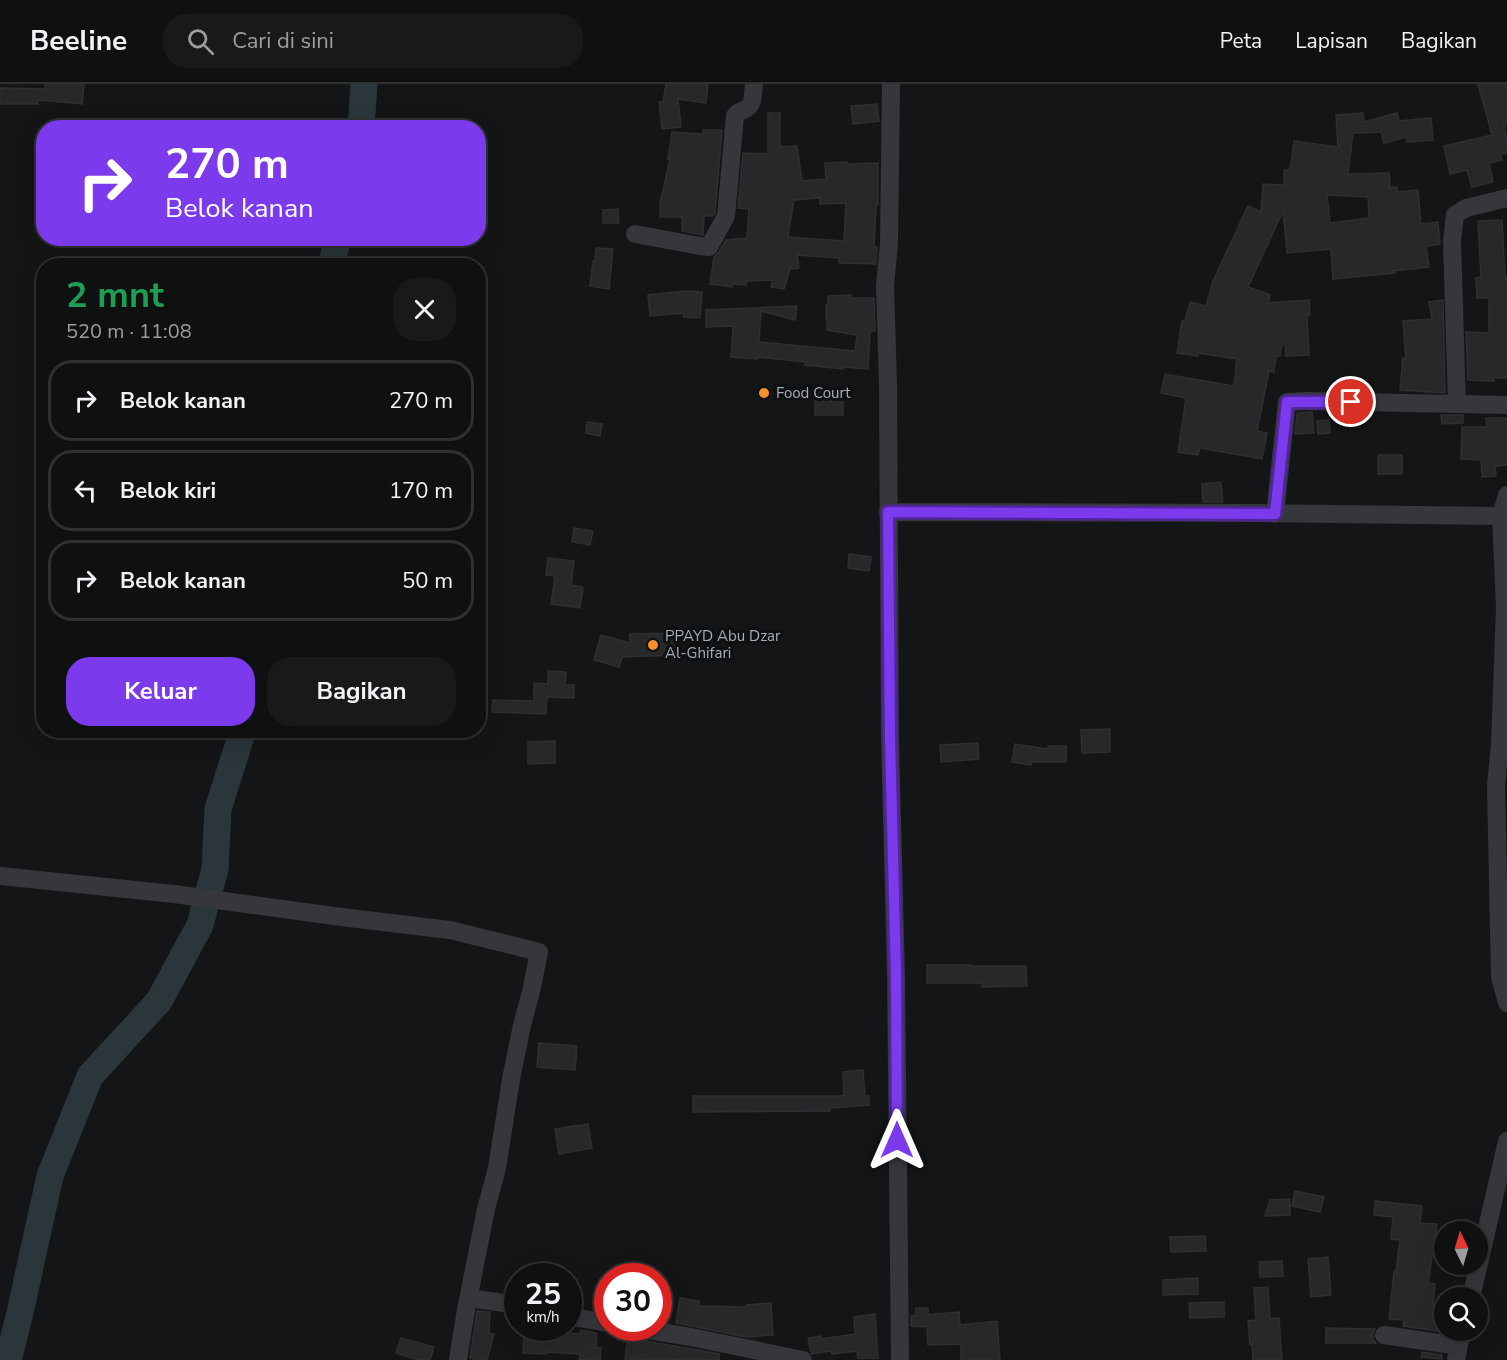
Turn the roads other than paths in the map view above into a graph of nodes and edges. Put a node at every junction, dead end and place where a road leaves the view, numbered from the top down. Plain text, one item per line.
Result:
1 (754, 84) edge
2 (891, 84) edge
3 (1507, 198) edge
4 (638, 234) dead end
5 (1457, 404) junction
6 (1507, 405) edge
7 (1507, 495) edge
8 (888, 512) junction
9 (1275, 514) junction
10 (1503, 525) edge
11 (1504, 745) edge
12 (0, 876) edge
13 (1507, 1003) edge
14 (1507, 1142) edge
15 (1473, 1287) edge
16 (469, 1298) junction
17 (504, 1303) edge
18 (672, 1335) edge
19 (1384, 1335) dead end
20 (1459, 1345) edge
21 (458, 1360) edge
22 (803, 1360) edge
23 (900, 1360) edge

1 - 4 street
2 - 8 street
3 - 5 street
5 - 6 street
5 - 9 street
7 - 10 street
8 - 9 street
8 - 23 street
9 - 10 street
10 - 11 street
11 - 13 street
12 - 16 street
14 - 15 street
16 - 17 street
16 - 21 street
18 - 22 street
19 - 20 street

